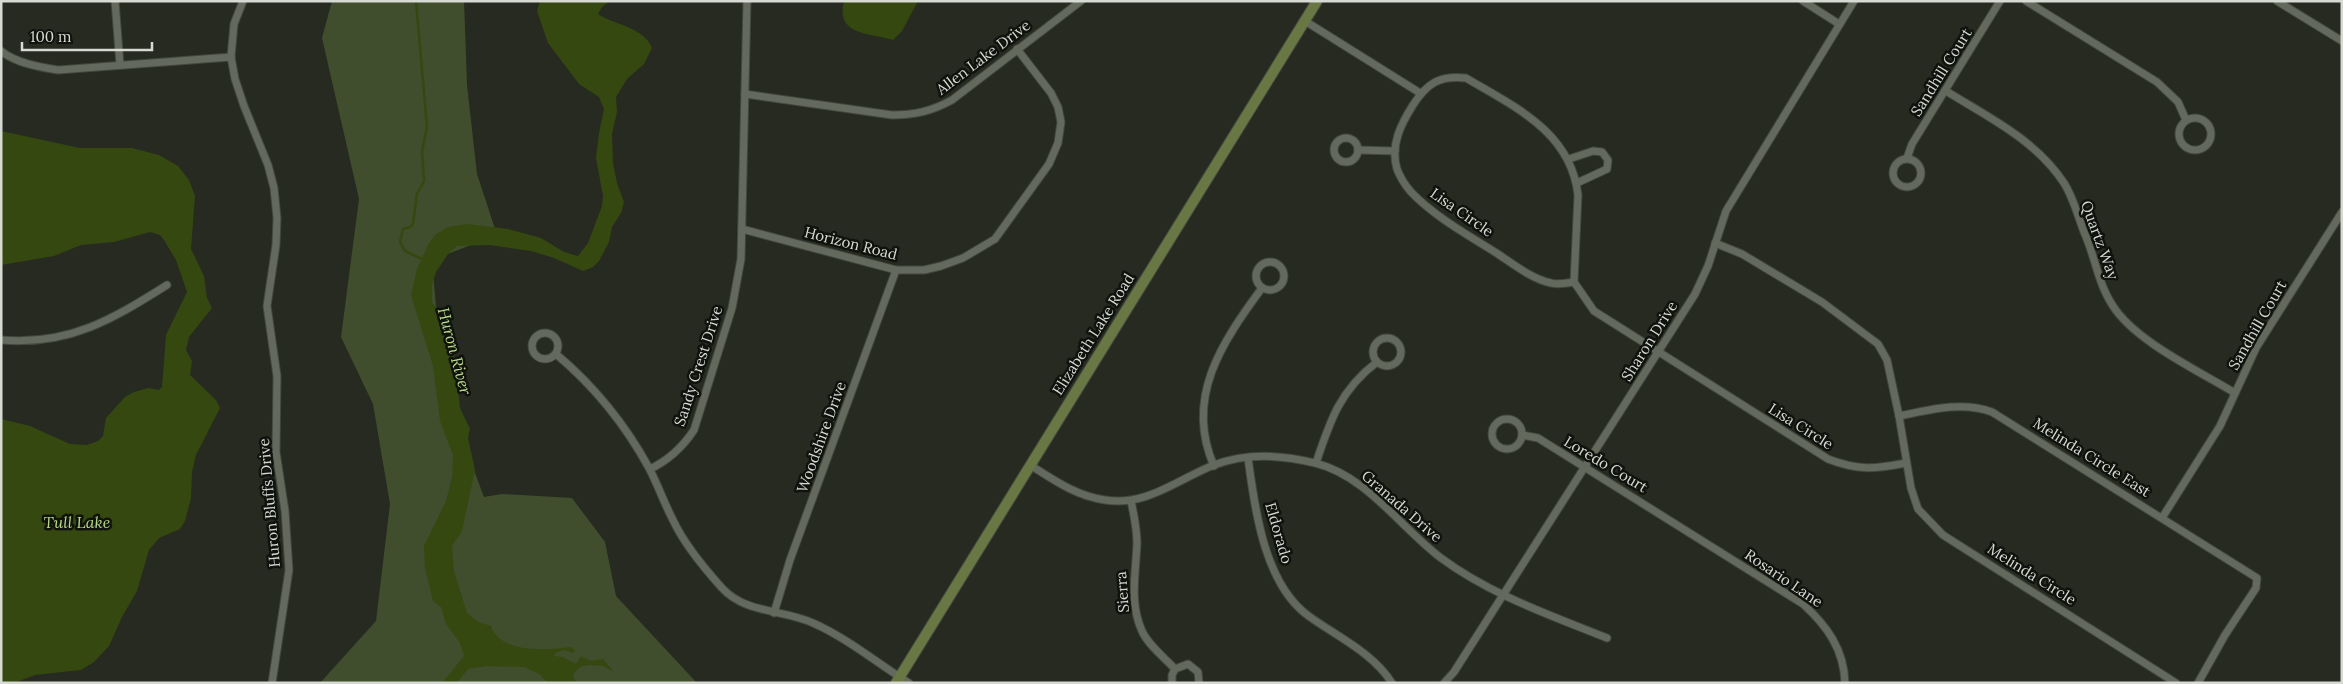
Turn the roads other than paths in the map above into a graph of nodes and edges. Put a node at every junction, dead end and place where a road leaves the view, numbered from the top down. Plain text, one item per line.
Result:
1 (115, 1) edge
2 (243, 1) edge
3 (746, 1) edge
4 (1081, 1) edge
5 (1317, 1) edge
6 (1803, 1) edge
7 (1854, 1) edge
8 (2000, 1) edge
9 (2026, 1) edge
10 (2277, 1) edge
11 (1305, 21) junction
12 (1839, 24) junction
13 (2342, 41) edge
14 (1017, 49) junction
15 (1, 51) edge
16 (231, 57) junction
17 (120, 65) junction
18 (1946, 91) junction
19 (1420, 93) junction
20 (745, 94) junction
21 (2186, 120) junction
22 (1358, 150) dead end
23 (1394, 152) junction
24 (1907, 158) junction
25 (1568, 160) junction
26 (1577, 183) junction
27 (2342, 212) edge
28 (742, 229) junction
29 (1715, 244) junction
30 (896, 270) junction
31 (1574, 282) junction
32 (167, 285) dead end
33 (1262, 288) junction
34 (1, 340) edge
35 (1658, 352) junction
36 (556, 354) dead end
37 (1377, 362) dead end
38 (2236, 393) junction
39 (1899, 416) junction
40 (1522, 435) junction
41 (1248, 458) junction
42 (1316, 463) junction
43 (1906, 463) junction
44 (1030, 465) junction
45 (1214, 466) junction
46 (1585, 468) junction
47 (650, 469) junction
48 (1131, 501) junction
49 (2162, 518) junction
50 (1673, 521) joint
51 (1504, 596) junction
52 (774, 613) junction
53 (1607, 638) dead end
54 (1175, 669) junction
55 (897, 680) edge
56 (272, 683) edge
57 (910, 683) edge
58 (1172, 683) edge
59 (1199, 683) edge
60 (1392, 683) edge
61 (1444, 683) edge
62 (1845, 683) edge
63 (2176, 683) edge
64 (2198, 683) edge

1 - 17 street
2 - 16 street, Huron Bluffs Drive
3 - 20 street, Sandy Crest Drive
4 - 14 street, Allen Lake Drive
5 - 11 street, Elizabeth Lake Road
6 - 12 street
7 - 12 street, Sharon Drive
8 - 18 street, Sandhill Court
9 - 21 street
10 - 13 street
11 - 19 street
11 - 44 street, Elizabeth Lake Road
12 - 29 street, Sharon Drive
14 - 20 street, Allen Lake Drive
14 - 30 street, Horizon Road
15 - 17 street
16 - 17 street
16 - 56 street, Huron Bluffs Drive
18 - 24 street, Sandhill Court
18 - 38 street, Quartz Way
19 - 23 street, Lisa Circle
19 - 25 street, Lisa Circle
20 - 28 street, Sandy Crest Drive
21 - 21 street
22 - 23 street
23 - 31 street, Lisa Circle
24 - 24 street, Sandhill Court
25 - 26 street, Lisa Circle
25 - 26 street
26 - 31 street, Lisa Circle
27 - 38 street, Sandhill Court
28 - 30 street, Horizon Road
28 - 47 street, Sandy Crest Drive
29 - 35 street, Sharon Drive
29 - 39 street
30 - 52 street, Woodshire Drive
31 - 35 street, Lisa Circle
32 - 34 street
33 - 33 street
33 - 45 street
35 - 43 street, Lisa Circle
35 - 46 street, Sharon Drive
36 - 47 street
37 - 42 street
38 - 49 street, Sandhill Court
39 - 43 street, Melinda Circle
39 - 49 street, Melinda Circle East
40 - 40 street, Loredo Court
40 - 46 street, Loredo Court
41 - 42 street, Granada Drive
41 - 45 street, Granada Drive
41 - 60 street, Eldorado
42 - 51 street, Granada Drive
43 - 63 street, Melinda Circle
44 - 48 street, Granada Drive
44 - 55 street, Elizabeth Lake Road
45 - 48 street, Granada Drive
46 - 50 street, Loredo Court
46 - 51 street, Sharon Drive
47 - 52 street
48 - 54 street, Sierra
49 - 64 street, Melinda Circle East
50 - 62 street, Rosario Lane
51 - 53 street, Granada Drive
51 - 61 street, Sharon Drive
52 - 55 street
54 - 58 street
54 - 59 street
55 - 57 street

